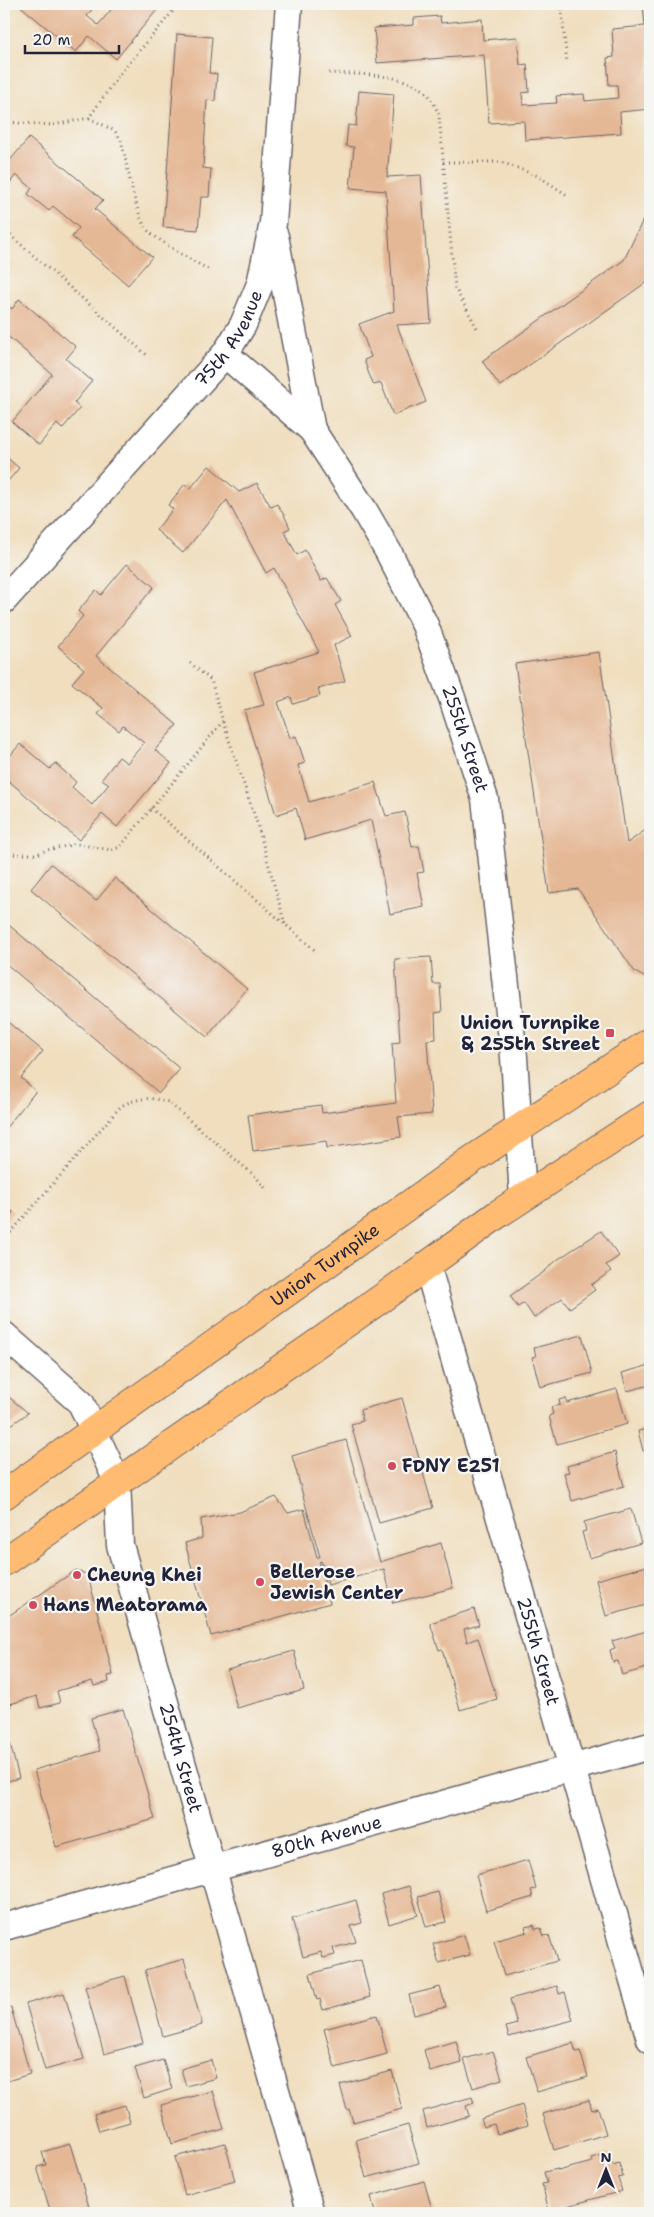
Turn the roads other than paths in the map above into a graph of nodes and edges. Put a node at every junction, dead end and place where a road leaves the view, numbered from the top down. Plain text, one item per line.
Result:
1 (289, 4) edge
2 (273, 223) junction
3 (225, 354) junction
4 (312, 430) junction
5 (4, 600) edge
6 (650, 1042) edge
7 (650, 1115) edge
8 (519, 1128) junction
9 (524, 1197) junction
10 (427, 1265) junction
11 (4, 1335) edge
12 (94, 1429) junction
13 (118, 1481) junction
14 (4, 1495) edge
15 (4, 1562) edge
16 (650, 1746) edge
17 (574, 1768) junction
18 (214, 1870) junction
19 (4, 1927) edge
20 (650, 2040) edge
21 (311, 2213) edge

1 - 2 street, 75th Avenue
2 - 3 street, 75th Avenue
2 - 4 street
3 - 4 street, 255th Street
3 - 5 street, 75th Avenue
4 - 8 street, 255th Street
6 - 8 main road, Union Turnpike
7 - 9 main road
8 - 9 street, 255th Street
8 - 12 main road, Union Turnpike
9 - 10 main road
10 - 13 main road
10 - 17 street, 255th Street
11 - 12 street, 254th Street
12 - 13 street, 254th Street
12 - 14 main road, Union Turnpike
13 - 15 main road
13 - 18 street, 254th Street
16 - 17 street, 80th Avenue
17 - 18 street, 80th Avenue
17 - 20 street, 255th Street
18 - 19 street, 80th Avenue
18 - 21 street, 254th Street

